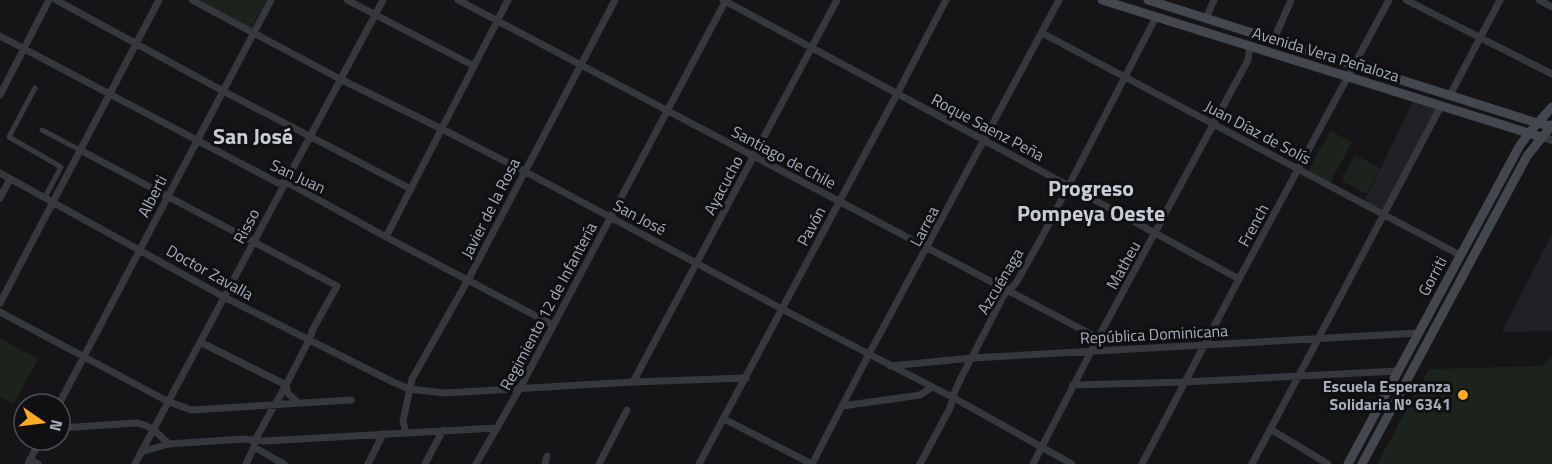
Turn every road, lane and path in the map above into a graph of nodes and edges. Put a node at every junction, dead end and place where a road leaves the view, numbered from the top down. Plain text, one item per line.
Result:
1 (49, 0) edge
2 (56, 0) edge
3 (159, 0) edge
4 (192, 0) edge
5 (271, 0) edge
6 (347, 0) edge
7 (383, 0) edge
8 (458, 0) edge
9 (508, 0) edge
10 (615, 0) edge
11 (724, 0) edge
12 (837, 0) edge
13 (946, 0) edge
14 (1059, 0) edge
15 (1102, 0) edge
16 (1149, 0) edge
17 (1214, 0) edge
18 (1291, 0) edge
19 (1389, 0) edge
20 (1406, 0) edge
21 (1500, 0) edge
22 (1539, 0) edge
23 (1552, 7) edge
24 (375, 15) junction
25 (1156, 17) junction
26 (1206, 18) junction
27 (498, 21) junction
28 (1042, 33) junction
29 (253, 34) junction
30 (0, 36) edge
31 (1479, 38) junction
32 (1274, 39) junction
33 (136, 44) junction
34 (1250, 46) junction
35 (812, 48) junction
36 (24, 50) junction
37 (581, 64) junction
38 (1354, 65) junction
39 (474, 66) junction
40 (1552, 74) edge
41 (1125, 77) junction
42 (1348, 77) junction
43 (339, 80) junction
44 (35, 88) dead end
45 (223, 91) junction
46 (897, 94) junction
47 (0, 95) edge
48 (110, 95) junction
49 (1450, 95) junction
50 (1441, 106) junction
51 (1552, 107) edge
52 (668, 110) junction
53 (1537, 123) junction
54 (1213, 124) junction
55 (1552, 126) edge
56 (442, 129) junction
57 (42, 130) dead end
58 (1528, 134) junction
59 (309, 136) junction
60 (1541, 137) junction
61 (197, 140) junction
62 (984, 140) junction
63 (1552, 140) edge
64 (80, 150) junction
65 (754, 156) junction
66 (1299, 169) junction
67 (524, 171) junction
68 (0, 173) edge
69 (10, 179) junction
70 (284, 183) junction
71 (1069, 186) junction
72 (411, 189) junction
73 (45, 197) junction
74 (167, 197) junction
75 (0, 198) edge
76 (54, 202) junction
77 (839, 202) junction
78 (1384, 215) junction
79 (610, 217) junction
80 (1155, 233) junction
81 (386, 237) junction
82 (253, 243) junction
83 (140, 249) junction
84 (927, 249) junction
85 (1460, 255) junction
86 (697, 263) junction
87 (1239, 279) junction
88 (468, 280) junction
89 (1009, 290) junction
90 (224, 297) junction
91 (0, 303) edge
92 (782, 309) junction
93 (0, 312) edge
94 (553, 325) junction
95 (1419, 333) junction
96 (1098, 338) junction
97 (1318, 338) junction
98 (309, 340) junction
99 (200, 342) junction
100 (1204, 345) junction
101 (1091, 351) junction
102 (869, 354) junction
103 (83, 357) junction
104 (972, 357) junction
105 (890, 366) junction
106 (1398, 371) junction
107 (1298, 376) junction
108 (746, 378) junction
109 (633, 382) junction
110 (1185, 382) junction
111 (286, 385) junction
112 (1073, 385) junction
113 (932, 387) junction
114 (520, 388) junction
115 (409, 389) junction
116 (65, 392) edge
117 (954, 398) junction
118 (351, 400) dead end
119 (167, 402) junction
120 (298, 403) junction
121 (276, 404) junction
122 (842, 406) junction
123 (627, 410) dead end
124 (724, 419) junction
125 (72, 427) edge
126 (153, 428) junction
127 (496, 428) junction
128 (1270, 429) junction
129 (443, 430) junction
130 (406, 433) junction
131 (383, 434) junction
132 (169, 444) junction
133 (255, 444) junction
134 (1041, 448) junction
135 (141, 452) junction
136 (547, 456) dead end
137 (29, 462) edge
138 (38, 464) edge
139 (135, 464) edge
140 (246, 464) edge
141 (284, 464) edge
142 (368, 464) edge
143 (425, 464) edge
144 (476, 464) edge
145 (545, 464) edge
146 (598, 464) edge
147 (699, 464) edge
148 (812, 464) edge
149 (920, 464) edge
150 (1033, 464) edge
151 (1072, 464) edge
152 (1142, 464) edge
153 (1252, 464) edge
154 (1328, 464) edge
155 (1348, 464) edge
156 (1362, 464) edge

1 - 36 street
2 - 33 street
3 - 33 street
4 - 29 street, San José
5 - 29 street, Alberti
6 - 24 street
7 - 24 street, Risso
8 - 27 street, Santiago de Chile
9 - 27 street
10 - 37 street, Javier de la Rosa
11 - 35 street, Roque Saenz Peña
11 - 52 street, Regimiento 12 de Infantería
12 - 35 street, Ayacucho
13 - 46 street, Pavón
14 - 28 street, Larrea
15 - 25 main road, Avenida Vera Peñaloza
16 - 26 main road, Avenida Vera Peñaloza
17 - 26 street
18 - 32 street
19 - 38 street, French
20 - 31 street
21 - 31 street
22 - 23 street
24 - 39 street
24 - 43 street, Risso
25 - 34 main road, Avenida Vera Peñaloza
25 - 41 street, Azcuénaga
26 - 32 main road, Avenida Vera Peñaloza
27 - 37 street, Santiago de Chile
27 - 39 street
28 - 41 street, Juan Díaz de Solís
28 - 62 street, Larrea
29 - 43 street, San José
29 - 45 street, Alberti
30 - 36 street, San Juan
31 - 40 street
31 - 49 street
32 - 38 main road, Avenida Vera Peñaloza
33 - 45 street
33 - 48 street
34 - 42 main road, Avenida Vera Peñaloza
34 - 54 street, Matheu
35 - 46 street, Roque Saenz Peña
35 - 65 street, Ayacucho
36 - 47 street
36 - 48 street, San Juan
37 - 52 street, Santiago de Chile
37 - 67 street, Javier de la Rosa
38 - 42 street, French
38 - 49 main road, Avenida Vera Peñaloza
39 - 56 street
41 - 54 street, Juan Díaz de Solís
41 - 71 street, Azcuénaga
42 - 50 main road, Avenida Vera Peñaloza
42 - 66 street, French
43 - 56 street, San José
43 - 59 street, Risso
44 - 73 street
45 - 59 street
45 - 61 street, Alberti
46 - 62 street, Roque Saenz Peña
46 - 77 street, Pavón
48 - 61 street, San Juan
48 - 64 street
49 - 53 main road, Avenida Vera Peñaloza
50 - 58 main road, Avenida Vera Peñaloza
50 - 78 street
51 - 53 main road, Gorriti
52 - 65 street, Santiago de Chile
52 - 79 street, Regimiento 12 de Infantería
53 - 55 main road, Avenida Vera Peñaloza
53 - 58 main road, Gorriti
54 - 66 street, Juan Díaz de Solís
54 - 80 street, Matheu
55 - 60 main road, Gorriti
56 - 67 street, San José
56 - 72 street
57 - 64 street
58 - 60 main road, Avenida Vera Peñaloza
58 - 85 main road, Gorriti
59 - 70 street, Risso
59 - 72 street
60 - 63 street
60 - 156 main road, Gorriti
61 - 70 street, San Juan
61 - 74 street, Alberti
62 - 71 street, Roque Saenz Peña
62 - 84 street, Larrea
64 - 74 street
64 - 76 street
65 - 77 street, Santiago de Chile
65 - 86 street, Ayacucho
66 - 78 street, Juan Díaz de Solís
66 - 87 street, French
67 - 79 street, San José
67 - 88 street, Javier de la Rosa
68 - 69 street, Doctor Zavalla
69 - 73 street, Doctor Zavalla
69 - 75 street
70 - 81 street, San Juan
70 - 82 street, Risso
71 - 80 street, Roque Saenz Peña
71 - 89 street, Azcuénaga
72 - 81 street
73 - 76 street, Doctor Zavalla
74 - 82 street
74 - 83 street, Alberti
76 - 83 street, Doctor Zavalla
76 - 91 street
77 - 84 street, Santiago de Chile
77 - 92 street, Pavón
78 - 85 street, Juan Díaz de Solís
78 - 97 street
79 - 86 street, San José
79 - 94 street, Regimiento 12 de Infantería
80 - 87 street, Roque Saenz Peña
80 - 96 street, Matheu
81 - 88 street, San Juan
82 - 90 street, Risso
82 - 98 street
83 - 90 street, Doctor Zavalla
83 - 103 street, Alberti
84 - 89 street, Santiago de Chile
84 - 102 street, Larrea
85 - 95 main road, Gorriti
86 - 92 street, San José
86 - 109 street, Ayacucho
87 - 100 street, French
88 - 94 street, San Juan
88 - 115 street, Javier de la Rosa
89 - 96 street, Santiago de Chile
89 - 104 street, Azcuénaga
90 - 98 street, Doctor Zavalla
90 - 99 street, Risso
92 - 102 street, San José
92 - 108 street, Pavón
93 - 103 street
94 - 114 street, Regimiento 12 de Infantería
95 - 97 street, República Dominicana
95 - 106 main road, Gorriti
96 - 101 street, Matheu
97 - 100 street, República Dominicana
97 - 107 street
98 - 111 street
98 - 115 street, Doctor Zavalla
99 - 111 street
99 - 119 street, Risso
100 - 101 street, República Dominicana
100 - 110 street, French
101 - 104 street, República Dominicana
101 - 112 street, Matheu
102 - 105 street, San José
102 - 122 street, Larrea
103 - 116 street, Alberti
103 - 119 street
104 - 105 street, República Dominicana
104 - 117 street, Azcuénaga
105 - 113 street, San José
106 - 107 street
106 - 155 main road, Gorriti
107 - 110 street
107 - 128 street
108 - 109 street, Doctor Zavalla
108 - 124 street, Pavón
109 - 114 street, Doctor Zavalla
110 - 112 street
110 - 152 street, French
111 - 120 street
111 - 121 street
112 - 134 street, Matheu
113 - 117 street, San José
113 - 122 street
114 - 115 street, Doctor Zavalla
114 - 127 street, Regimiento 12 de Infantería
115 - 130 street, Javier de la Rosa
117 - 134 street, San José
117 - 149 street, Azcuénaga
118 - 120 street
119 - 121 street
119 - 126 street, Risso
120 - 121 street
121 - 133 street
122 - 148 street, Larrea
123 - 146 street
124 - 147 street, Pavón
124 - 148 street
125 - 126 street
126 - 132 street
126 - 135 street, Risso
127 - 129 street
127 - 144 street, Regimiento 12 de Infantería
128 - 153 street
128 - 154 street
129 - 130 street
129 - 143 street
130 - 131 street
131 - 133 street
131 - 142 street
132 - 133 street
132 - 135 street
133 - 140 street
133 - 141 street
134 - 150 street, Matheu
134 - 151 street, San José
135 - 139 street, Risso
136 - 145 street
137 - 138 street

